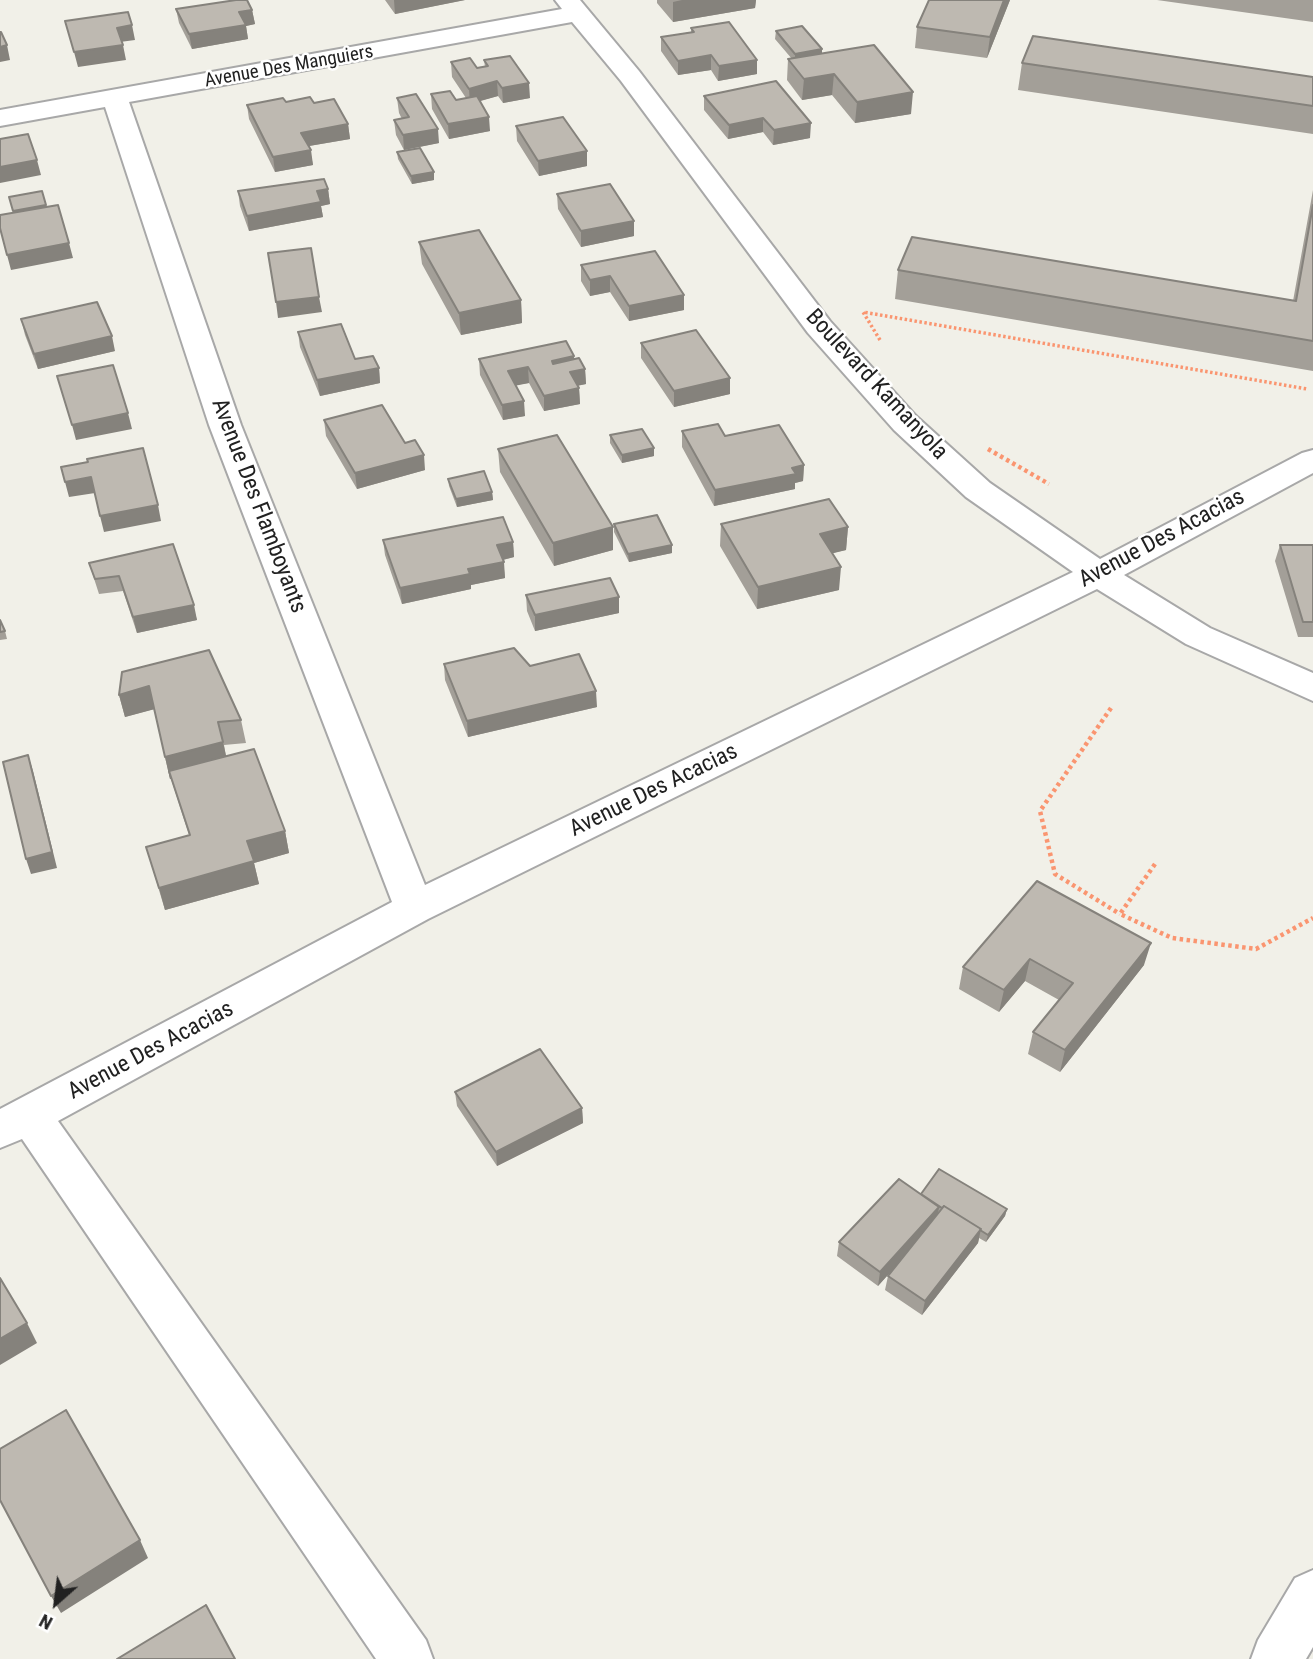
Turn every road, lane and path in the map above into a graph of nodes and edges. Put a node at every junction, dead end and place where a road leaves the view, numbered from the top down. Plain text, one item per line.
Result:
1 (572, 7) edge
2 (114, 99) junction
3 (0, 118) edge
4 (881, 342) dead end
5 (1307, 389) dead end
6 (978, 443) dead end
7 (1313, 460) edge
8 (1049, 484) dead end
9 (1098, 574) junction
10 (1313, 688) edge
11 (1111, 708) dead end
12 (1156, 864) dead end
13 (414, 908) junction
14 (1120, 915) junction
15 (1313, 918) edge
16 (15, 1122) edge
17 (1313, 1596) edge
18 (407, 1659) edge
19 (1277, 1659) edge

1 - 2 street, Avenue Des Manguiers
1 - 9 street, Boulevard Kamanyola
2 - 3 street, Avenue Des Manguiers
2 - 13 street, Avenue Des Flamboyants
4 - 5 path
6 - 8 path
7 - 9 street, Avenue Des Acacias
9 - 10 street, Boulevard Kamanyola
9 - 13 street, Avenue Des Acacias
11 - 14 path
12 - 14 path
13 - 16 street, Avenue Des Acacias
14 - 15 path
16 - 18 street
17 - 19 street

